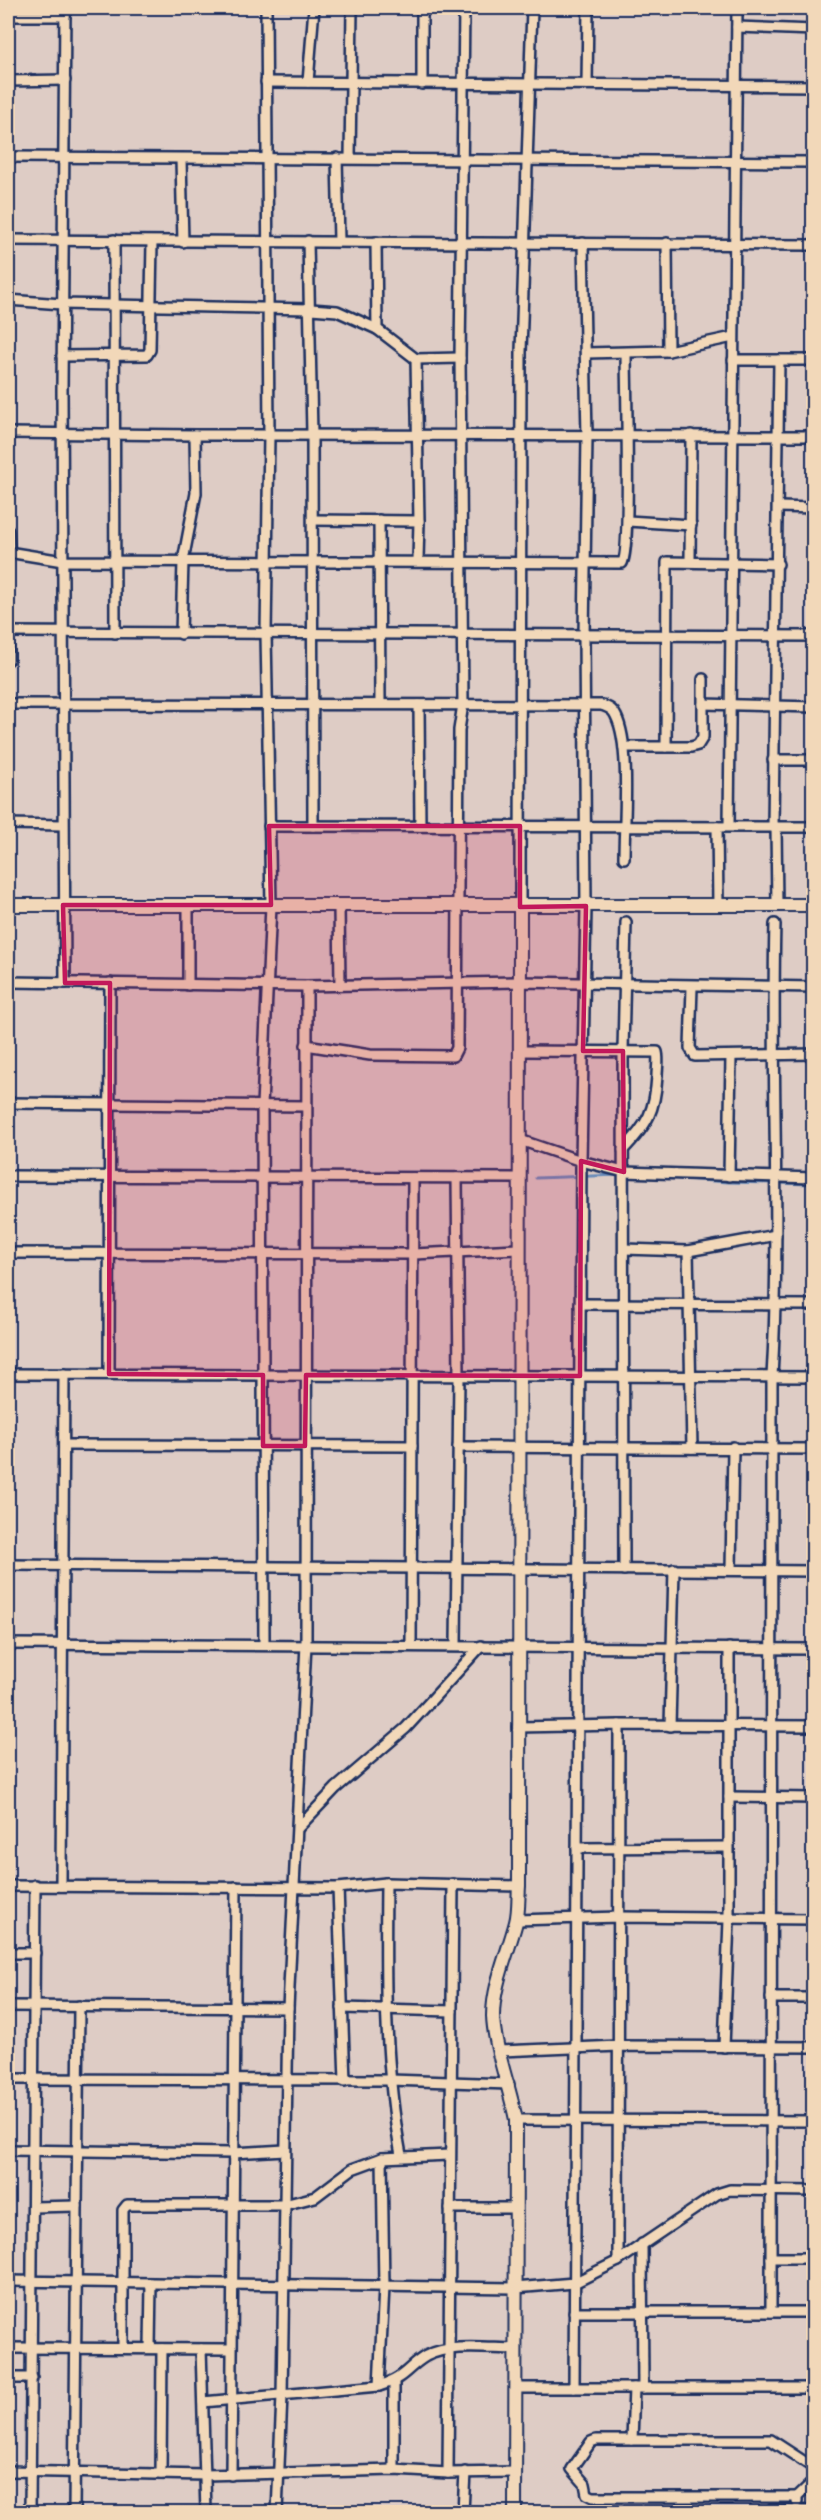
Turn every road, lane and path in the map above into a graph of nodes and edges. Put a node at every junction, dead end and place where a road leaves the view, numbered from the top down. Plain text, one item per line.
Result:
1 (266, 8) edge
2 (314, 8) edge
3 (352, 8) edge
4 (422, 8) edge
5 (464, 8) edge
6 (532, 8) edge
7 (588, 8) edge
8 (737, 8) edge
9 (65, 12) edge
10 (8, 16) edge
11 (737, 27) junction
12 (813, 30) edge
13 (64, 80) junction
14 (8, 81) edge
15 (266, 82) junction
16 (308, 82) junction
17 (351, 82) junction
18 (463, 83) junction
19 (422, 84) junction
20 (529, 84) junction
21 (588, 84) junction
22 (736, 86) junction
23 (813, 86) edge
24 (8, 156) edge
25 (63, 158) junction
26 (265, 158) junction
27 (337, 158) junction
28 (350, 158) junction
29 (182, 159) junction
30 (462, 160) junction
31 (526, 160) junction
32 (735, 161) junction
33 (813, 162) edge
34 (62, 239) junction
35 (8, 240) edge
36 (114, 240) junction
37 (308, 241) junction
38 (339, 241) junction
39 (152, 242) junction
40 (183, 242) junction
41 (267, 242) junction
42 (376, 242) junction
43 (461, 242) junction
44 (524, 242) junction
45 (583, 243) junction
46 (667, 243) junction
47 (734, 245) junction
48 (813, 245) edge
49 (8, 300) edge
50 (62, 304) junction
51 (115, 305) junction
52 (152, 305) junction
53 (268, 308) junction
54 (311, 309) junction
55 (377, 329) junction
56 (733, 337) junction
57 (668, 351) junction
58 (626, 352) junction
59 (586, 353) junction
60 (62, 356) junction
61 (115, 356) junction
62 (460, 358) junction
63 (416, 359) junction
64 (733, 360) junction
65 (779, 360) junction
66 (813, 360) edge
67 (8, 433) edge
68 (62, 433) junction
69 (116, 434) junction
70 (312, 434) junction
71 (418, 434) junction
72 (461, 434) junction
73 (195, 435) junction
74 (269, 435) junction
75 (521, 435) junction
76 (626, 435) junction
77 (691, 435) junction
78 (780, 435) junction
79 (587, 436) junction
80 (732, 436) junction
81 (813, 436) edge
82 (779, 507) junction
83 (813, 508) edge
84 (313, 520) junction
85 (379, 520) junction
86 (419, 521) junction
87 (628, 521) junction
88 (690, 525) junction
89 (8, 531) edge
90 (8, 553) edge
91 (313, 560) junction
92 (380, 560) junction
93 (418, 560) junction
94 (63, 561) junction
95 (115, 561) junction
96 (183, 561) junction
97 (267, 561) junction
98 (462, 561) junction
99 (520, 561) junction
100 (690, 561) junction
101 (586, 562) junction
102 (731, 562) junction
103 (778, 564) junction
104 (8, 632) edge
105 (63, 633) junction
106 (115, 633) junction
107 (181, 634) junction
108 (266, 634) junction
109 (312, 634) junction
110 (380, 634) junction
111 (730, 634) junction
112 (461, 635) junction
113 (520, 635) junction
114 (667, 635) junction
115 (776, 635) junction
116 (584, 636) junction
117 (813, 636) edge
118 (8, 660) edge
119 (703, 679) dead end
120 (8, 704) edge
121 (62, 704) junction
122 (380, 704) junction
123 (463, 704) junction
124 (703, 704) junction
125 (267, 705) junction
126 (419, 705) junction
127 (520, 705) junction
128 (584, 705) junction
129 (730, 705) junction
130 (773, 705) junction
131 (313, 706) junction
132 (813, 707) edge
133 (624, 747) junction
134 (666, 747) junction
135 (774, 760) junction
136 (813, 760) edge
137 (8, 824) edge
138 (62, 825) junction
139 (269, 826) junction
140 (313, 826) junction
141 (420, 826) junction
142 (460, 826) junction
143 (520, 826) junction
144 (586, 826) junction
145 (624, 826) junction
146 (729, 826) junction
147 (717, 827) junction
148 (775, 827) junction
149 (813, 827) edge
150 (624, 858) dead end
151 (8, 905) edge
152 (63, 905) junction
153 (188, 905) junction
154 (271, 905) junction
155 (777, 905) junction
156 (813, 905) edge
157 (339, 906) junction
158 (459, 906) junction
159 (586, 906) junction
160 (718, 906) junction
161 (520, 907) junction
162 (626, 922) dead end
163 (775, 924) dead end
164 (8, 982) edge
165 (520, 982) junction
166 (65, 983) junction
167 (110, 983) junction
168 (584, 983) junction
169 (458, 984) junction
170 (624, 984) junction
171 (188, 985) junction
172 (340, 985) junction
173 (269, 986) junction
174 (307, 986) junction
175 (692, 987) junction
176 (773, 987) junction
177 (813, 987) edge
178 (306, 1045) junction
179 (520, 1051) junction
180 (583, 1051) junction
181 (623, 1051) junction
182 (813, 1054) edge
183 (773, 1055) junction
184 (731, 1056) junction
185 (8, 1103) edge
186 (110, 1104) junction
187 (262, 1106) junction
188 (306, 1106) junction
189 (520, 1140) junction
190 (623, 1150) junction
191 (581, 1161) junction
192 (624, 1172) junction
193 (8, 1176) edge
194 (729, 1176) junction
195 (110, 1177) junction
196 (262, 1177) junction
197 (306, 1177) junction
198 (776, 1177) junction
199 (413, 1178) junction
200 (457, 1178) junction
201 (520, 1178) junction
202 (813, 1178) edge
203 (776, 1235) junction
204 (519, 1249) junction
205 (624, 1249) junction
206 (688, 1251) junction
207 (8, 1253) edge
208 (457, 1253) junction
209 (414, 1254) junction
210 (109, 1255) junction
211 (262, 1255) junction
212 (306, 1255) junction
213 (580, 1304) junction
214 (623, 1304) junction
215 (691, 1304) junction
216 (777, 1305) junction
217 (813, 1305) edge
218 (8, 1374) edge
219 (64, 1374) junction
220 (109, 1374) junction
221 (263, 1375) junction
222 (306, 1375) junction
223 (412, 1376) junction
224 (459, 1376) junction
225 (519, 1376) junction
226 (580, 1376) junction
227 (624, 1376) junction
228 (691, 1377) junction
229 (772, 1377) junction
230 (813, 1377) edge
231 (64, 1445) junction
232 (263, 1446) junction
233 (305, 1446) junction
234 (412, 1446) junction
235 (458, 1447) junction
236 (519, 1447) junction
237 (579, 1447) junction
238 (623, 1447) junction
239 (733, 1447) junction
240 (692, 1448) junction
241 (772, 1448) junction
242 (813, 1449) edge
243 (8, 1565) edge
244 (63, 1565) junction
245 (264, 1568) junction
246 (305, 1568) junction
247 (412, 1569) junction
248 (457, 1569) junction
249 (518, 1569) junction
250 (674, 1569) junction
251 (578, 1570) junction
252 (624, 1570) junction
253 (731, 1570) junction
254 (772, 1571) junction
255 (813, 1571) edge
256 (8, 1644) edge
257 (306, 1644) junction
258 (63, 1645) junction
259 (264, 1645) junction
260 (411, 1646) junction
261 (456, 1646) junction
262 (481, 1646) junction
263 (518, 1647) junction
264 (578, 1647) junction
265 (672, 1647) junction
266 (729, 1648) junction
267 (772, 1648) junction
268 (813, 1649) edge
269 (619, 1725) junction
270 (578, 1726) junction
271 (670, 1726) junction
272 (730, 1726) junction
273 (772, 1726) junction
274 (813, 1726) edge
275 (518, 1727) junction
276 (729, 1797) junction
277 (772, 1797) junction
278 (813, 1798) edge
279 (298, 1828) junction
280 (619, 1847) junction
281 (728, 1847) junction
282 (577, 1848) junction
283 (386, 1883) junction
284 (453, 1884) junction
285 (35, 1885) junction
286 (8, 1886) edge
287 (61, 1886) junction
288 (519, 1886) junction
289 (236, 1887) junction
290 (293, 1888) junction
291 (338, 1888) junction
292 (619, 1917) junction
293 (576, 1918) junction
294 (771, 1918) junction
295 (813, 1919) edge
296 (516, 1920) junction
297 (729, 1920) junction
298 (8, 1953) edge
299 (35, 1953) junction
300 (771, 1998) junction
301 (813, 1998) edge
302 (8, 2006) edge
303 (34, 2006) junction
304 (79, 2006) junction
305 (234, 2007) junction
306 (288, 2008) junction
307 (342, 2008) junction
308 (385, 2009) junction
309 (452, 2011) junction
310 (619, 2046) junction
311 (576, 2047) junction
312 (724, 2047) junction
313 (771, 2047) junction
314 (813, 2047) edge
315 (499, 2051) junction
316 (8, 2079) edge
317 (34, 2079) junction
318 (78, 2079) junction
319 (233, 2080) junction
320 (286, 2080) junction
321 (390, 2080) junction
322 (345, 2081) junction
323 (450, 2081) junction
324 (509, 2084) junction
325 (619, 2119) junction
326 (516, 2120) junction
327 (575, 2120) junction
328 (771, 2120) junction
329 (813, 2121) edge
330 (8, 2150) edge
331 (285, 2150) junction
332 (33, 2151) junction
333 (77, 2151) junction
334 (233, 2153) junction
335 (401, 2155) junction
336 (449, 2155) junction
337 (382, 2158) junction
338 (771, 2191) junction
339 (813, 2191) edge
340 (232, 2205) junction
341 (284, 2205) junction
342 (77, 2206) junction
343 (33, 2207) junction
344 (450, 2208) junction
345 (516, 2208) junction
346 (642, 2244) junction
347 (771, 2258) junction
348 (813, 2258) edge
349 (618, 2261) junction
350 (8, 2282) edge
351 (32, 2282) junction
352 (76, 2283) junction
353 (124, 2283) junction
354 (151, 2283) junction
355 (574, 2283) junction
356 (231, 2284) junction
357 (283, 2285) junction
358 (384, 2287) junction
359 (450, 2287) junction
360 (515, 2288) junction
361 (574, 2312) junction
362 (642, 2312) junction
363 (771, 2312) junction
364 (813, 2312) edge
365 (32, 2347) junction
366 (8, 2348) edge
367 (76, 2348) junction
368 (123, 2348) junction
369 (150, 2348) junction
370 (162, 2349) junction
371 (201, 2349) junction
372 (230, 2349) junction
373 (450, 2349) junction
374 (515, 2349) junction
375 (8, 2378) edge
376 (32, 2378) junction
377 (394, 2382) junction
378 (380, 2386) junction
379 (515, 2388) junction
380 (574, 2388) junction
381 (638, 2388) junction
382 (813, 2388) edge
383 (282, 2396) junction
384 (230, 2402) junction
385 (203, 2403) junction
386 (632, 2440) junction
387 (813, 2468) edge
388 (394, 2470) junction
389 (8, 2471) edge
390 (31, 2471) junction
391 (74, 2472) junction
392 (279, 2472) junction
393 (465, 2472) junction
394 (514, 2472) junction
395 (448, 2473) junction
396 (161, 2474) junction
397 (205, 2475) junction
398 (231, 2475) junction
399 (813, 2481) edge
400 (772, 2497) junction
401 (797, 2497) junction
402 (772, 2511) edge
403 (796, 2511) junction
404 (813, 2511) edge
405 (30, 2512) edge
406 (74, 2512) edge
407 (206, 2512) edge
408 (277, 2512) edge
409 (463, 2512) edge
410 (515, 2512) edge

1 - 15 street
2 - 16 street
3 - 17 street
4 - 19 street
5 - 18 street
6 - 20 street
7 - 21 street
8 - 11 street
9 - 10 street
9 - 13 street
11 - 12 street
11 - 22 street
13 - 14 street
13 - 25 street
15 - 16 street
15 - 26 street
16 - 17 street
17 - 19 street
17 - 28 street
18 - 19 street
18 - 20 street
18 - 30 street
20 - 21 street
20 - 31 street
21 - 22 street
22 - 23 street
22 - 32 street
24 - 25 street
25 - 29 street
25 - 34 street
26 - 27 street
26 - 29 street
26 - 41 street
27 - 28 street
27 - 38 street
28 - 30 street
29 - 40 street
30 - 31 street
30 - 43 street
31 - 32 street
31 - 44 street
32 - 33 street
32 - 47 street
34 - 35 street
34 - 36 street
34 - 50 street
36 - 39 street
36 - 51 street
37 - 38 street
37 - 41 street
37 - 54 street
38 - 42 street
39 - 40 street
39 - 52 street
40 - 41 street
41 - 53 street
42 - 43 street
42 - 55 street
43 - 44 street
43 - 62 street
44 - 45 street
44 - 75 street
45 - 46 street
45 - 59 street
46 - 47 street
46 - 57 street
47 - 48 street
47 - 56 street
49 - 50 street
50 - 51 street
50 - 60 street
51 - 52 street
51 - 61 street
52 - 53 street
52 - 61 street
53 - 54 street
53 - 74 street
54 - 55 street
54 - 70 street
55 - 63 street
56 - 57 street
56 - 64 street
57 - 58 street
58 - 59 street
58 - 76 street
59 - 79 street
60 - 61 street
60 - 68 street
61 - 69 street
62 - 63 street
62 - 72 street
63 - 71 street
64 - 65 street
64 - 80 street
65 - 66 street
65 - 78 street
67 - 68 street
68 - 69 street
68 - 94 street
69 - 73 street
69 - 95 street
70 - 71 street
70 - 74 street
70 - 84 street
71 - 72 street
71 - 86 street
72 - 75 street
72 - 98 street
73 - 74 street
73 - 96 street
74 - 97 street
75 - 79 street
75 - 99 street
76 - 77 street
76 - 79 street
76 - 87 street
77 - 80 street
77 - 88 street
78 - 80 street
78 - 81 street
78 - 82 street
79 - 101 street
80 - 102 street
82 - 83 street
82 - 103 street
84 - 85 street
84 - 91 street
85 - 86 street
85 - 92 street
86 - 93 street
87 - 88 street
87 - 101 street
88 - 100 street
89 - 90 street
90 - 94 street
91 - 92 street
91 - 97 street
91 - 109 street
92 - 93 street
92 - 110 street
93 - 98 street
94 - 95 street
94 - 105 street
95 - 96 street
95 - 106 street
96 - 97 street
96 - 107 street
97 - 108 street
98 - 99 street
98 - 112 street
99 - 101 street
99 - 113 street
100 - 102 street
100 - 114 street
101 - 116 street
102 - 103 street
102 - 111 street
103 - 115 street
104 - 105 street
104 - 118 street
105 - 106 street
105 - 121 street
106 - 107 street
107 - 108 street
108 - 109 street
108 - 125 street
109 - 110 street
109 - 131 street
110 - 112 street
110 - 122 street
111 - 114 street
111 - 115 street
111 - 129 street
112 - 113 street
112 - 123 street
113 - 116 street
113 - 127 street
114 - 116 street
114 - 134 street
115 - 117 street
115 - 130 street
116 - 128 street
119 - 124 street
120 - 121 street
121 - 125 street
121 - 138 street
122 - 126 street
122 - 131 street
123 - 126 street
123 - 127 street
123 - 142 street
124 - 129 street
124 - 134 street
125 - 131 street
125 - 139 street
126 - 141 street
127 - 128 street
127 - 143 street
128 - 133 street
128 - 144 street
129 - 130 street
129 - 146 street
130 - 132 street
130 - 135 street
131 - 140 street
133 - 134 street
133 - 145 street
135 - 136 street
135 - 148 street
137 - 138 street
138 - 152 street
139 - 140 street
139 - 154 street
140 - 141 street
141 - 142 street
142 - 143 street
142 - 158 street
143 - 144 street
143 - 161 street
144 - 145 street
144 - 159 street
145 - 147 street
145 - 150 street
146 - 147 street
146 - 148 street
147 - 160 street
148 - 149 street
148 - 155 street
151 - 152 main road
152 - 153 main road
152 - 166 street
153 - 154 main road
153 - 171 street
154 - 157 main road
154 - 173 street
155 - 156 main road
155 - 160 main road
157 - 158 main road
157 - 172 street
158 - 161 main road
158 - 169 street
159 - 160 main road
159 - 161 main road
159 - 168 street
161 - 165 main road
162 - 170 street
163 - 176 street
164 - 166 street
165 - 168 street
165 - 169 street
165 - 179 main road
166 - 167 street
167 - 171 street
167 - 186 street
168 - 170 street
168 - 180 street
169 - 172 street
169 - 178 street
170 - 175 street
170 - 181 street
171 - 173 street
172 - 174 street
173 - 174 street
173 - 187 street
174 - 178 street
175 - 176 street
175 - 184 street
176 - 177 street
176 - 183 street
178 - 188 street
179 - 180 street
179 - 189 main road
180 - 181 street
180 - 191 street
181 - 190 street
181 - 190 street
182 - 183 street
183 - 184 street
183 - 198 street
184 - 194 street
185 - 186 street
186 - 187 street
186 - 195 street
187 - 188 street
187 - 196 street
188 - 197 street
189 - 191 street
189 - 201 main road
190 - 192 street
191 - 192 street
191 - 213 street
192 - 194 street
192 - 205 street
193 - 195 street
194 - 198 street
195 - 196 street
195 - 210 street
196 - 197 street
196 - 211 street
197 - 199 street
197 - 212 street
198 - 202 street
198 - 203 street
199 - 200 street
199 - 209 street
200 - 201 street
200 - 208 street
201 - 204 main road
203 - 206 street
203 - 216 street
204 - 208 street
204 - 225 main road
205 - 206 street
205 - 214 street
206 - 215 street
207 - 210 street
208 - 209 street
208 - 224 street
209 - 212 street
209 - 223 street
210 - 211 street
210 - 220 street
211 - 212 street
211 - 221 street
212 - 222 street
213 - 214 street
213 - 226 street
214 - 215 street
214 - 227 street
215 - 216 street
215 - 228 street
216 - 217 street
216 - 229 street
218 - 219 street
219 - 220 street
219 - 231 street
220 - 221 street
221 - 222 street
221 - 232 street
222 - 223 street
222 - 233 street
223 - 224 street
223 - 234 street
224 - 225 street
224 - 235 street
225 - 226 street
225 - 236 main road
226 - 227 street
226 - 237 street
227 - 228 street
227 - 238 street
228 - 229 street
228 - 240 street
229 - 230 street
229 - 241 street
231 - 232 street
231 - 244 street
232 - 233 street
232 - 245 street
233 - 234 street
233 - 246 street
234 - 247 street
235 - 236 street
235 - 248 street
236 - 237 street
236 - 249 main road
237 - 238 street
237 - 251 street
238 - 240 street
238 - 252 street
239 - 240 street
239 - 241 street
239 - 253 street
241 - 242 street
241 - 254 street
243 - 244 street
244 - 245 street
244 - 258 street
245 - 246 street
245 - 259 street
246 - 247 street
246 - 257 street
247 - 248 street
247 - 260 street
248 - 249 street
248 - 261 street
249 - 251 street
249 - 263 main road
250 - 252 street
250 - 253 street
250 - 265 street
251 - 252 street
251 - 264 street
253 - 254 street
254 - 255 street
254 - 267 street
256 - 258 street
257 - 259 street
257 - 260 street
257 - 279 street
258 - 259 street
258 - 287 street
260 - 261 street
261 - 262 street
262 - 263 street
262 - 279 street
263 - 264 street
263 - 275 main road
264 - 265 street
264 - 270 street
265 - 266 street
265 - 271 street
266 - 267 street
266 - 272 street
267 - 268 street
267 - 273 street
269 - 270 street
269 - 271 street
269 - 280 street
270 - 275 street
270 - 282 street
271 - 272 street
272 - 273 street
272 - 276 street
273 - 274 street
273 - 277 street
275 - 288 main road
276 - 277 street
276 - 281 street
277 - 278 street
277 - 294 street
279 - 290 street
280 - 281 street
280 - 282 street
280 - 292 street
281 - 297 street
282 - 293 street
283 - 284 street
283 - 291 street
283 - 308 street
284 - 288 street
284 - 309 street
285 - 286 street
285 - 287 street
285 - 299 street
287 - 289 street
288 - 296 main road
289 - 290 street
289 - 305 street
290 - 291 street
290 - 306 street
291 - 307 street
292 - 293 street
292 - 297 street
292 - 310 street
293 - 296 street
293 - 311 street
294 - 295 street
294 - 297 street
294 - 300 street
296 - 315 main road
297 - 312 street
298 - 299 street
299 - 303 street
300 - 301 street
300 - 313 street
302 - 303 street
303 - 304 street
303 - 317 street
304 - 305 street
304 - 318 street
305 - 306 street
305 - 319 street
306 - 320 street
307 - 308 street
307 - 322 street
308 - 309 street
308 - 321 street
309 - 323 street
310 - 311 street
310 - 312 street
310 - 325 street
311 - 315 street
311 - 327 street
312 - 313 street
313 - 314 street
313 - 328 street
315 - 324 main road
316 - 317 street
317 - 318 street
317 - 332 street
318 - 319 street
318 - 333 street
319 - 320 street
319 - 334 street
320 - 322 street
320 - 331 street
321 - 322 street
321 - 323 street
321 - 335 street
323 - 324 street
323 - 336 street
324 - 326 main road
325 - 327 street
325 - 328 street
325 - 349 street
326 - 327 street
326 - 345 main road
327 - 355 street
328 - 329 street
328 - 338 street
330 - 332 street
331 - 334 street
331 - 341 street
332 - 333 street
332 - 343 street
333 - 334 street
333 - 342 street
334 - 340 street
335 - 336 street
335 - 337 street
336 - 344 street
337 - 341 street
337 - 358 street
338 - 339 street
338 - 346 street
338 - 347 street
340 - 341 street
340 - 353 street
340 - 356 street
341 - 357 street
342 - 343 street
342 - 352 street
343 - 351 street
344 - 345 street
344 - 359 street
345 - 360 main road
346 - 349 street
346 - 362 street
347 - 348 street
347 - 363 street
349 - 355 street
350 - 351 street
351 - 352 street
351 - 365 street
352 - 353 street
352 - 367 street
353 - 354 street
353 - 368 street
354 - 356 street
354 - 369 street
355 - 360 street
355 - 361 street
356 - 357 street
356 - 372 street
357 - 358 street
357 - 383 street
358 - 359 street
358 - 378 street
359 - 360 street
359 - 373 street
360 - 374 main road
361 - 362 street
361 - 380 street
362 - 363 street
362 - 381 street
363 - 364 street
365 - 366 street
365 - 367 street
365 - 376 street
367 - 368 street
367 - 391 street
368 - 369 street
369 - 370 street
370 - 371 street
370 - 396 street
371 - 372 street
371 - 385 street
372 - 384 street
373 - 374 street
373 - 377 street
373 - 395 street
374 - 379 main road
375 - 376 street
376 - 390 street
377 - 378 street
377 - 388 street
378 - 383 street
379 - 380 street
379 - 394 main road
380 - 381 street
381 - 382 street
381 - 386 street
383 - 384 street
383 - 392 street
384 - 385 street
384 - 398 street
385 - 397 street
386 - 387 street
386 - 400 street
388 - 392 street
388 - 395 street
389 - 390 street
390 - 391 street
390 - 405 street
391 - 396 street
391 - 406 street
392 - 398 street
392 - 408 street
393 - 394 street
393 - 395 street
393 - 409 street
394 - 410 main road
396 - 397 street
397 - 398 street
397 - 407 street
399 - 401 street
400 - 401 street
400 - 402 street
401 - 403 street
402 - 403 street
403 - 404 street

